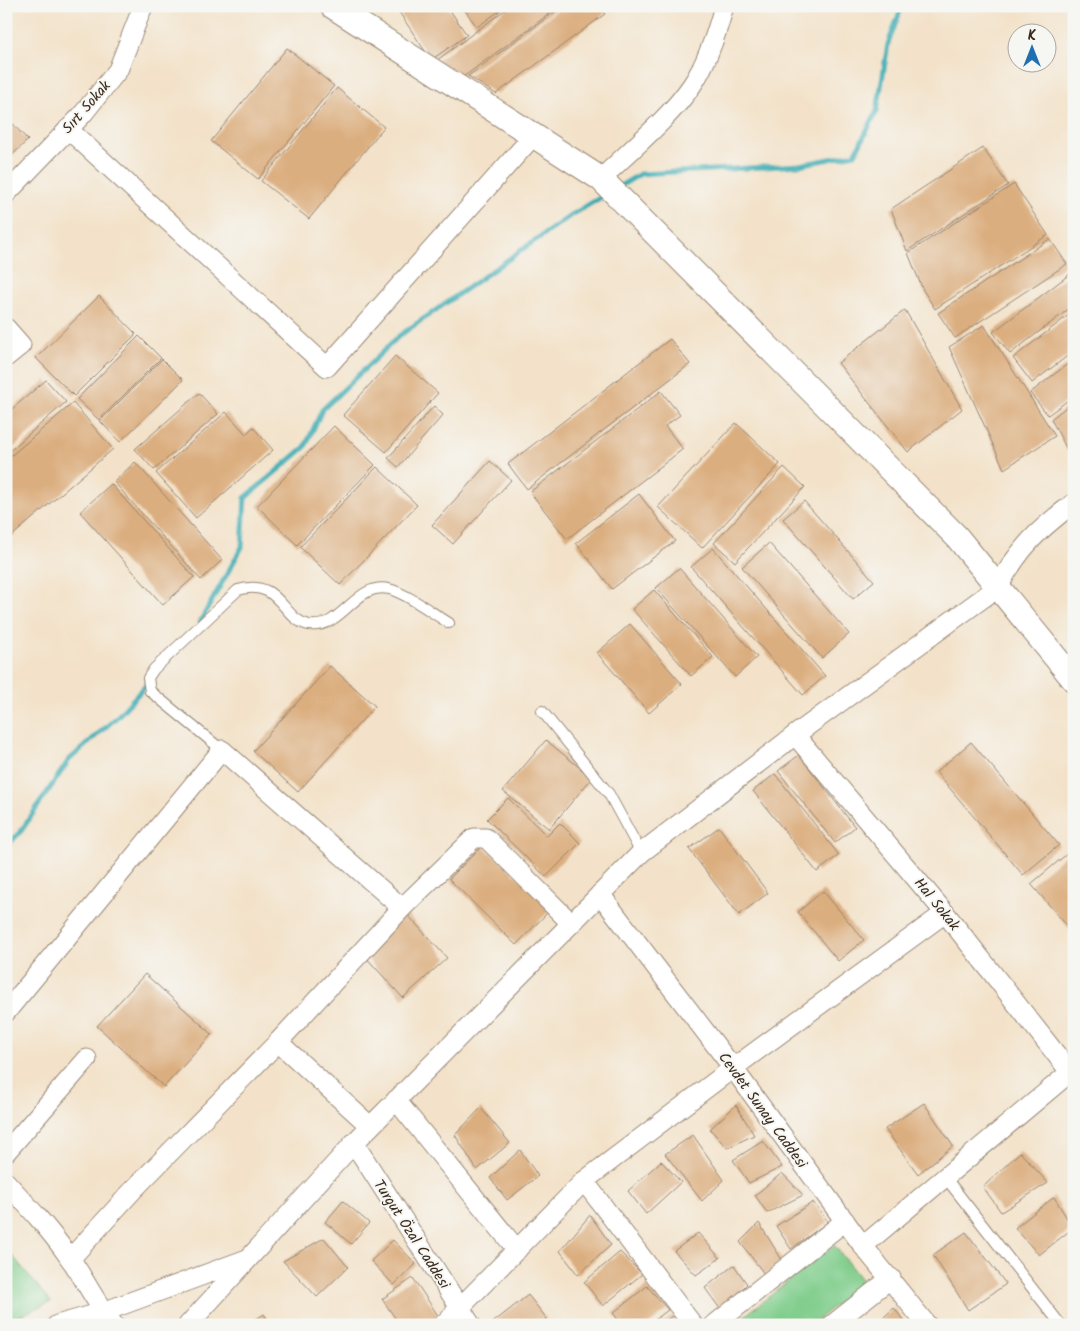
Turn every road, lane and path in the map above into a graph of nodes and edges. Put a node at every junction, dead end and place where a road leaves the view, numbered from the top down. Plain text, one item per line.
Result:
1 (143, 6) edge
2 (332, 6) edge
3 (724, 6) edge
4 (68, 129) junction
5 (534, 135) junction
6 (601, 179) junction
7 (6, 194) edge
8 (6, 328) edge
9 (6, 357) edge
10 (1074, 503) edge
11 (998, 587) junction
12 (449, 623) dead end
13 (1074, 680) edge
14 (542, 711) dead end
15 (795, 736) junction
16 (222, 750) junction
17 (642, 853) junction
18 (600, 894) junction
19 (402, 908) junction
20 (944, 913) junction
21 (571, 923) junction
22 (6, 1012) edge
23 (278, 1042) junction
24 (87, 1059) dead end
25 (733, 1068) junction
26 (1072, 1073) edge
27 (396, 1100) junction
28 (370, 1126) junction
29 (354, 1143) junction
30 (6, 1152) edge
31 (945, 1177) junction
32 (584, 1181) junction
33 (6, 1182) edge
34 (845, 1221) junction
35 (863, 1246) junction
36 (517, 1250) junction
37 (70, 1258) junction
38 (251, 1258) junction
39 (891, 1278) junction
40 (459, 1308) junction
41 (108, 1318) edge
42 (57, 1325) edge
43 (188, 1325) edge
44 (443, 1325) edge
45 (471, 1325) edge
46 (693, 1325) edge
47 (714, 1325) edge
48 (832, 1325) edge
49 (927, 1325) edge
50 (1061, 1325) edge

1 - 4 street, Sırt Sokak
2 - 5 street
3 - 6 street
4 - 5 street
4 - 7 street, Sırt Sokak
5 - 6 street
6 - 11 street
8 - 9 street
10 - 11 street
11 - 13 street
11 - 15 street
12 - 16 lane
14 - 17 lane
15 - 17 street
15 - 20 street, Hal Sokak
16 - 19 street
16 - 22 street
17 - 18 street
18 - 21 street
18 - 25 street, Cevdet Sunay Caddesi
19 - 21 street
19 - 23 street
20 - 25 street
20 - 26 street, Hal Sokak
21 - 27 street
23 - 28 street
23 - 37 street
24 - 30 street
25 - 32 street
25 - 34 street, Cevdet Sunay Caddesi
26 - 31 street
27 - 28 street
27 - 36 street
28 - 29 street
29 - 38 street
29 - 40 street, Turgut Özal Caddesi
31 - 35 street
31 - 50 lane
32 - 36 street
32 - 46 street
33 - 37 street
34 - 35 street, Cevdet Sunay Caddesi
34 - 47 street
35 - 39 street, Cevdet Sunay Caddesi
36 - 40 street
37 - 41 street
38 - 41 street
38 - 43 street
39 - 48 street
39 - 49 street, Cevdet Sunay Caddesi
40 - 44 street
40 - 45 street, Turgut Özal Caddesi
41 - 42 street

